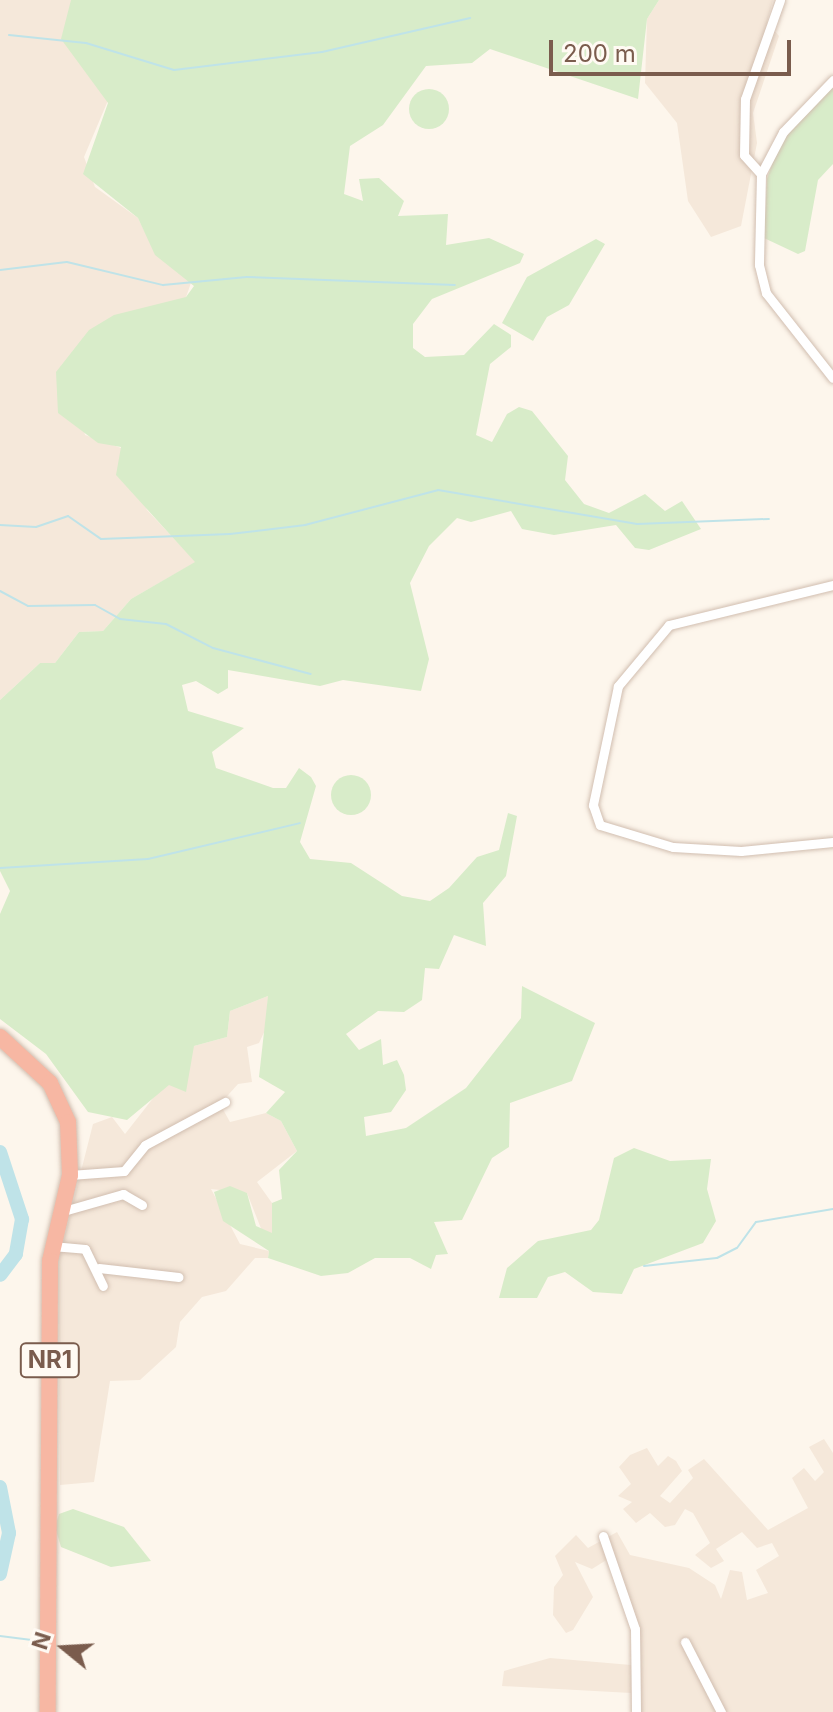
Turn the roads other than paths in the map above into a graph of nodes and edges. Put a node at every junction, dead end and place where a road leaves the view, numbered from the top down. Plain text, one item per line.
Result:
1 (780, 0) edge
2 (833, 80) edge
3 (761, 174) junction
4 (833, 378) edge
5 (833, 585) edge
6 (833, 842) edge
7 (0, 1037) edge
8 (225, 1102) dead end
9 (70, 1175) junction
10 (142, 1205) dead end
11 (60, 1212) junction
12 (52, 1246) junction
13 (99, 1268) junction
14 (178, 1277) dead end
15 (103, 1286) dead end
16 (603, 1536) dead end
17 (685, 1642) dead end
18 (48, 1712) edge
19 (636, 1712) edge
20 (721, 1712) edge

1 - 3 street
2 - 3 street
3 - 4 street
5 - 6 street
7 - 9 highway, NR1
8 - 9 street
9 - 11 highway, NR1
10 - 11 street
11 - 12 highway, NR1
12 - 13 street
12 - 18 highway, NR1
13 - 14 street
13 - 15 street
16 - 19 street
17 - 20 street

